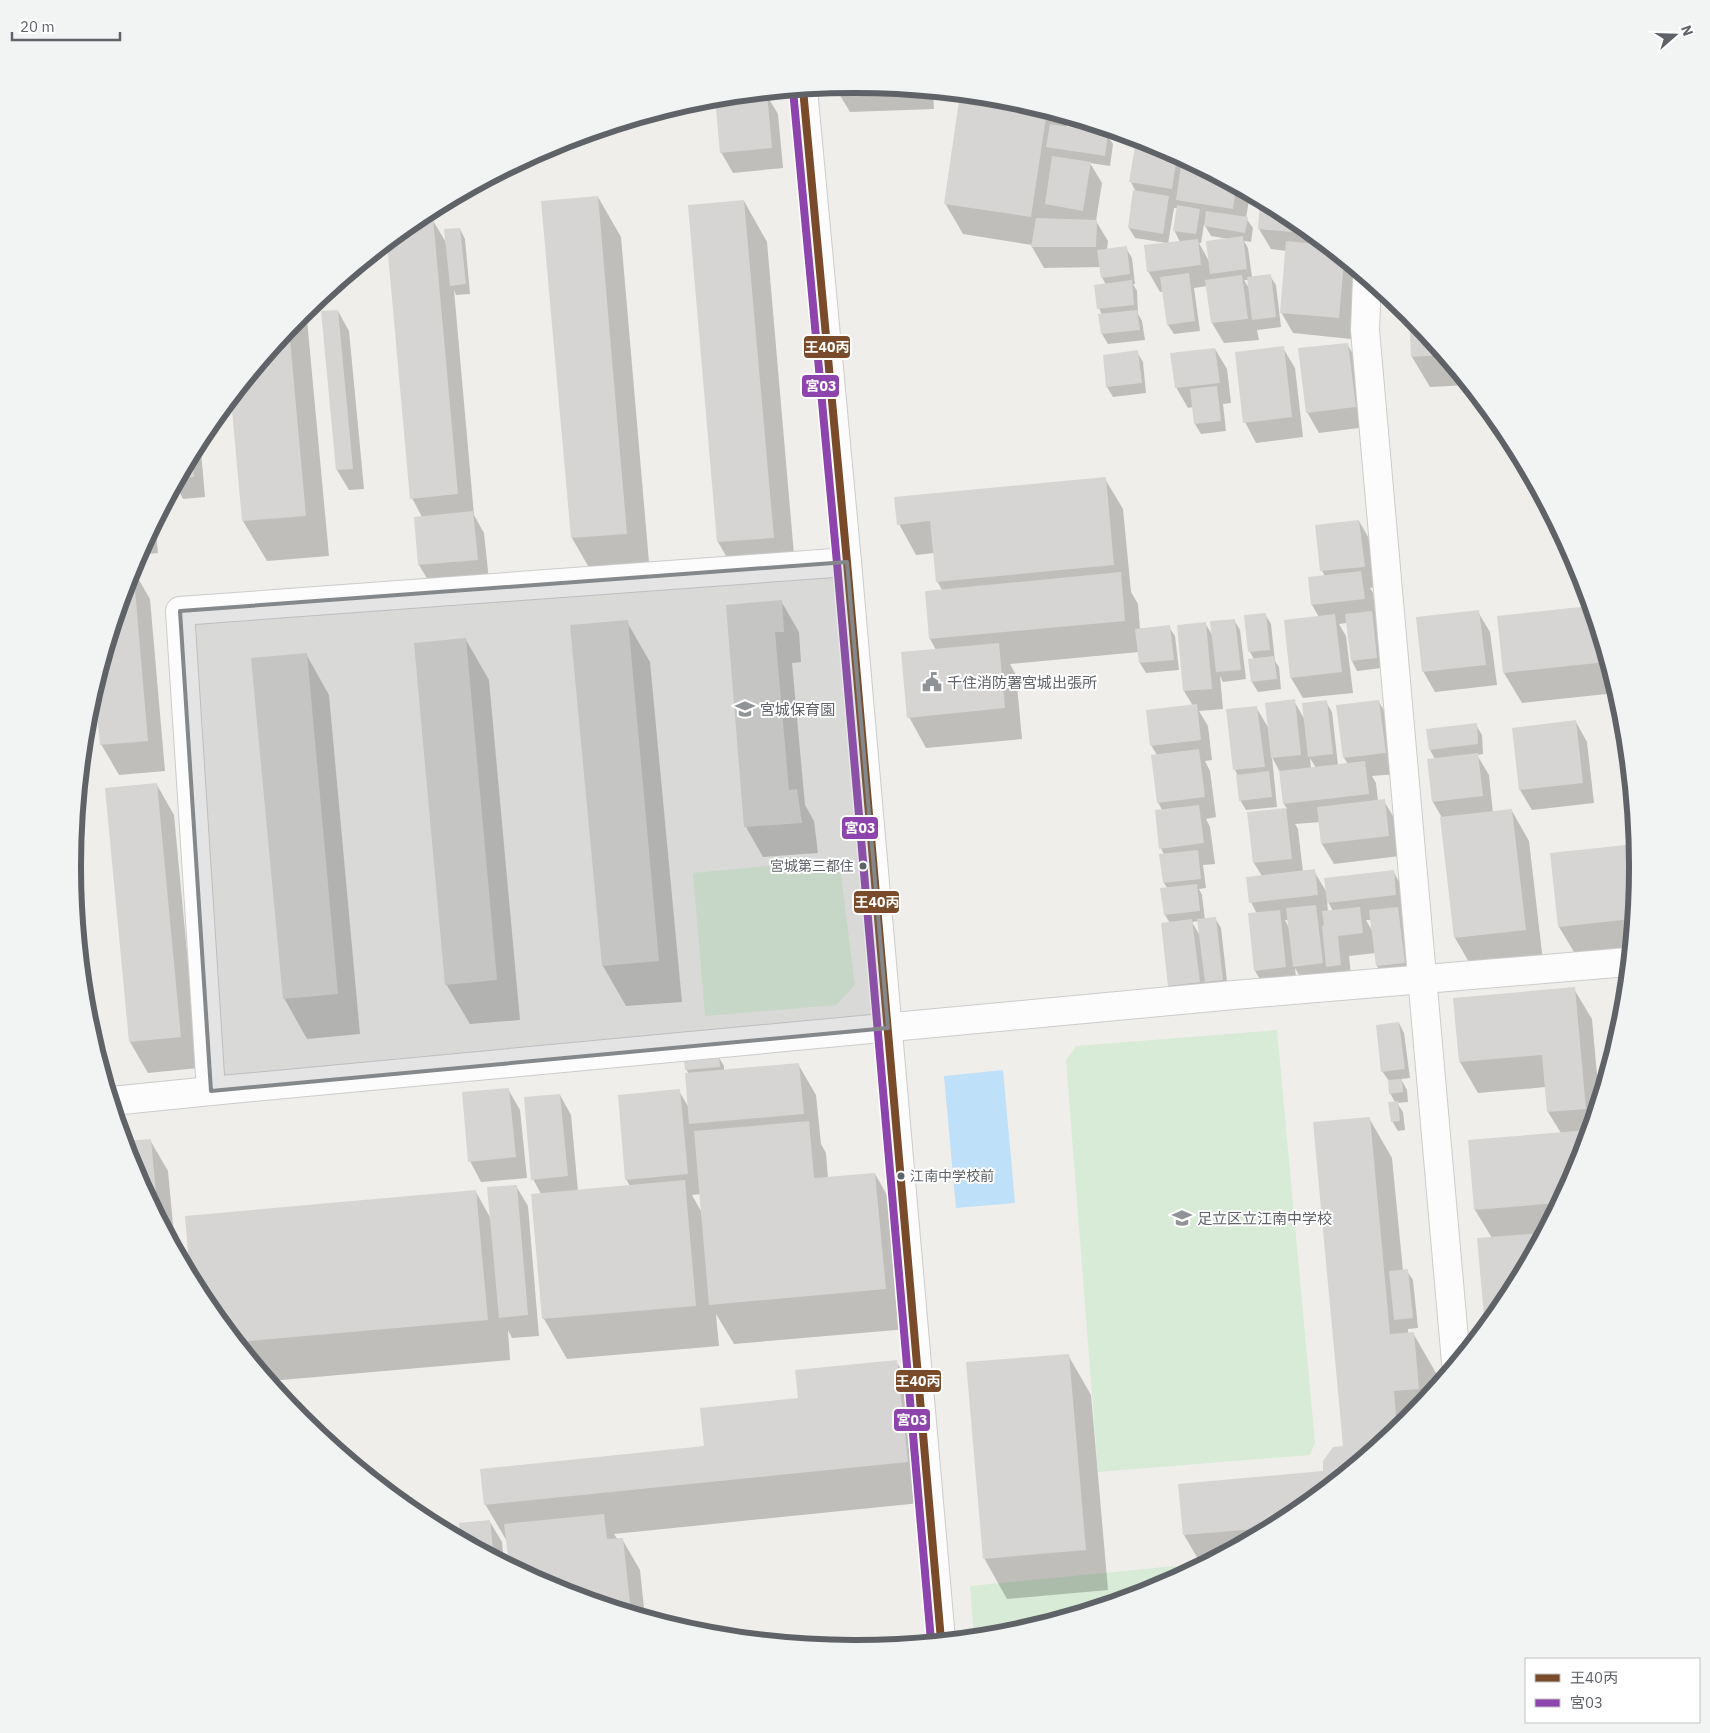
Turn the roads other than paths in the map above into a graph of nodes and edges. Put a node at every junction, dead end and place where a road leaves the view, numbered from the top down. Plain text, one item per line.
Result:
1 (803, 94) edge
2 (1367, 287) edge
3 (847, 562) junction
4 (1622, 962) edge
5 (1422, 978) junction
6 (888, 1028) junction
7 (211, 1091) junction
8 (118, 1100) edge
9 (1455, 1355) edge
10 (941, 1636) edge

1 - 3 street
2 - 5 street
3 - 6 street
3 - 7 street
4 - 5 street
5 - 6 street
5 - 9 street
6 - 7 street
6 - 10 street
7 - 8 street

